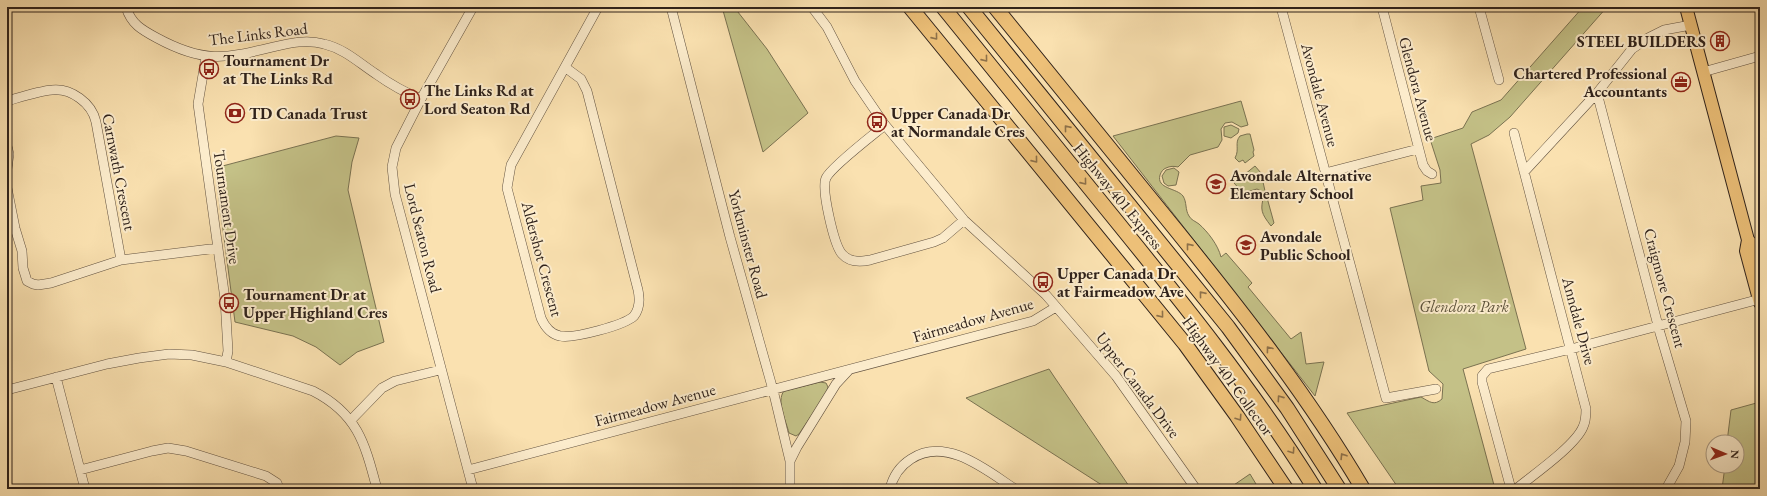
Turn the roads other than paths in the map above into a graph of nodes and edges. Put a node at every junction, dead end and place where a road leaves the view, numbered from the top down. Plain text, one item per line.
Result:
1 (126, 7) edge
2 (473, 7) edge
3 (598, 7) edge
4 (671, 7) edge
5 (812, 7) edge
6 (910, 7) edge
7 (943, 7) edge
8 (969, 7) edge
9 (995, 7) edge
10 (1003, 7) edge
11 (1281, 7) edge
12 (1382, 7) edge
13 (1479, 7) edge
14 (1686, 7) edge
15 (1691, 25) junction
16 (1760, 56) edge
17 (206, 57) junction
18 (566, 68) junction
19 (1047, 71) junction
20 (1703, 72) junction
21 (1499, 80) dead end
22 (1598, 93) junction
23 (421, 99) junction
24 (7, 101) edge
25 (885, 125) junction
26 (1514, 133) dead end
27 (7, 146) edge
28 (1418, 149) junction
29 (7, 169) edge
30 (1524, 172) junction
31 (1325, 173) junction
32 (1432, 174) dead end
33 (7, 188) edge
34 (964, 220) junction
35 (1748, 240) junction
36 (218, 248) junction
37 (121, 260) junction
38 (1760, 260) edge
39 (1760, 301) edge
40 (1056, 307) junction
41 (1659, 326) junction
42 (1571, 349) junction
43 (226, 362) junction
44 (440, 370) junction
45 (850, 370) junction
46 (56, 377) junction
47 (1436, 389) dead end
48 (7, 390) edge
49 (773, 390) junction
50 (351, 420) junction
51 (790, 461) junction
52 (80, 470) junction
53 (468, 470) junction
54 (85, 489) edge
55 (280, 489) edge
56 (377, 489) edge
57 (473, 489) edge
58 (790, 489) edge
59 (890, 489) edge
60 (1015, 489) edge
61 (1196, 489) edge
62 (1286, 489) edge
63 (1315, 489) edge
64 (1339, 489) edge
65 (1363, 489) edge
66 (1511, 489) edge
67 (1516, 489) edge
68 (1666, 489) edge

1 - 17 street, The Links Road
2 - 23 street, Lord Seaton Road
3 - 18 street, Aldershot Crescent
4 - 49 street, Yorkminster Road
5 - 25 street, Upper Canada Drive
6 -> 62 highway, Highway 401 Collector
7 -> 63 highway, Highway 401 Express
64 -> 8 highway, Highway 401 Express
9 - 19 highway
10 - 19 highway
11 - 31 street, Avondale Avenue
12 - 28 street, Glendora Avenue
13 - 21 street
14 - 15 main road
15 - 20 main road
15 - 22 street
16 - 20 street
17 - 23 street, The Links Road
17 - 36 street, Tournament Drive
18 - 18 street, Aldershot Crescent
65 -> 19 highway
20 - 35 main road
22 - 30 street
22 - 41 street, Craigmore Crescent
23 - 44 street, Lord Seaton Road
24 - 37 street, Carnwath Crescent
25 - 34 street, Upper Canada Drive
25 - 34 street
26 - 30 street, Anndale Drive
27 - 29 street
28 - 31 street
28 - 32 street, Glendora Avenue
30 - 42 street, Anndale Drive
31 - 47 street, Avondale Avenue
33 - 37 street
34 - 40 street, Upper Canada Drive
35 - 38 main road
35 - 39 main road
36 - 37 street
36 - 43 street, Tournament Drive
39 - 41 street
40 - 45 street, Fairmeadow Avenue
40 - 61 street, Upper Canada Drive
41 - 42 street
41 - 68 street, Craigmore Crescent
42 - 66 street
42 - 67 street, Anndale Drive
43 - 46 street
43 - 50 street
44 - 50 street
44 - 53 street, Lord Seaton Road
45 - 49 street, Fairmeadow Avenue
45 - 51 street, Fairmeadow Avenue
46 - 48 street
46 - 52 street
49 - 51 street, Yorkminster Road
49 - 53 street, Fairmeadow Avenue
50 - 56 street
51 - 58 street, Yorkminster Road
52 - 54 street
52 - 55 street
53 - 57 street, Lord Seaton Road
59 - 60 street

